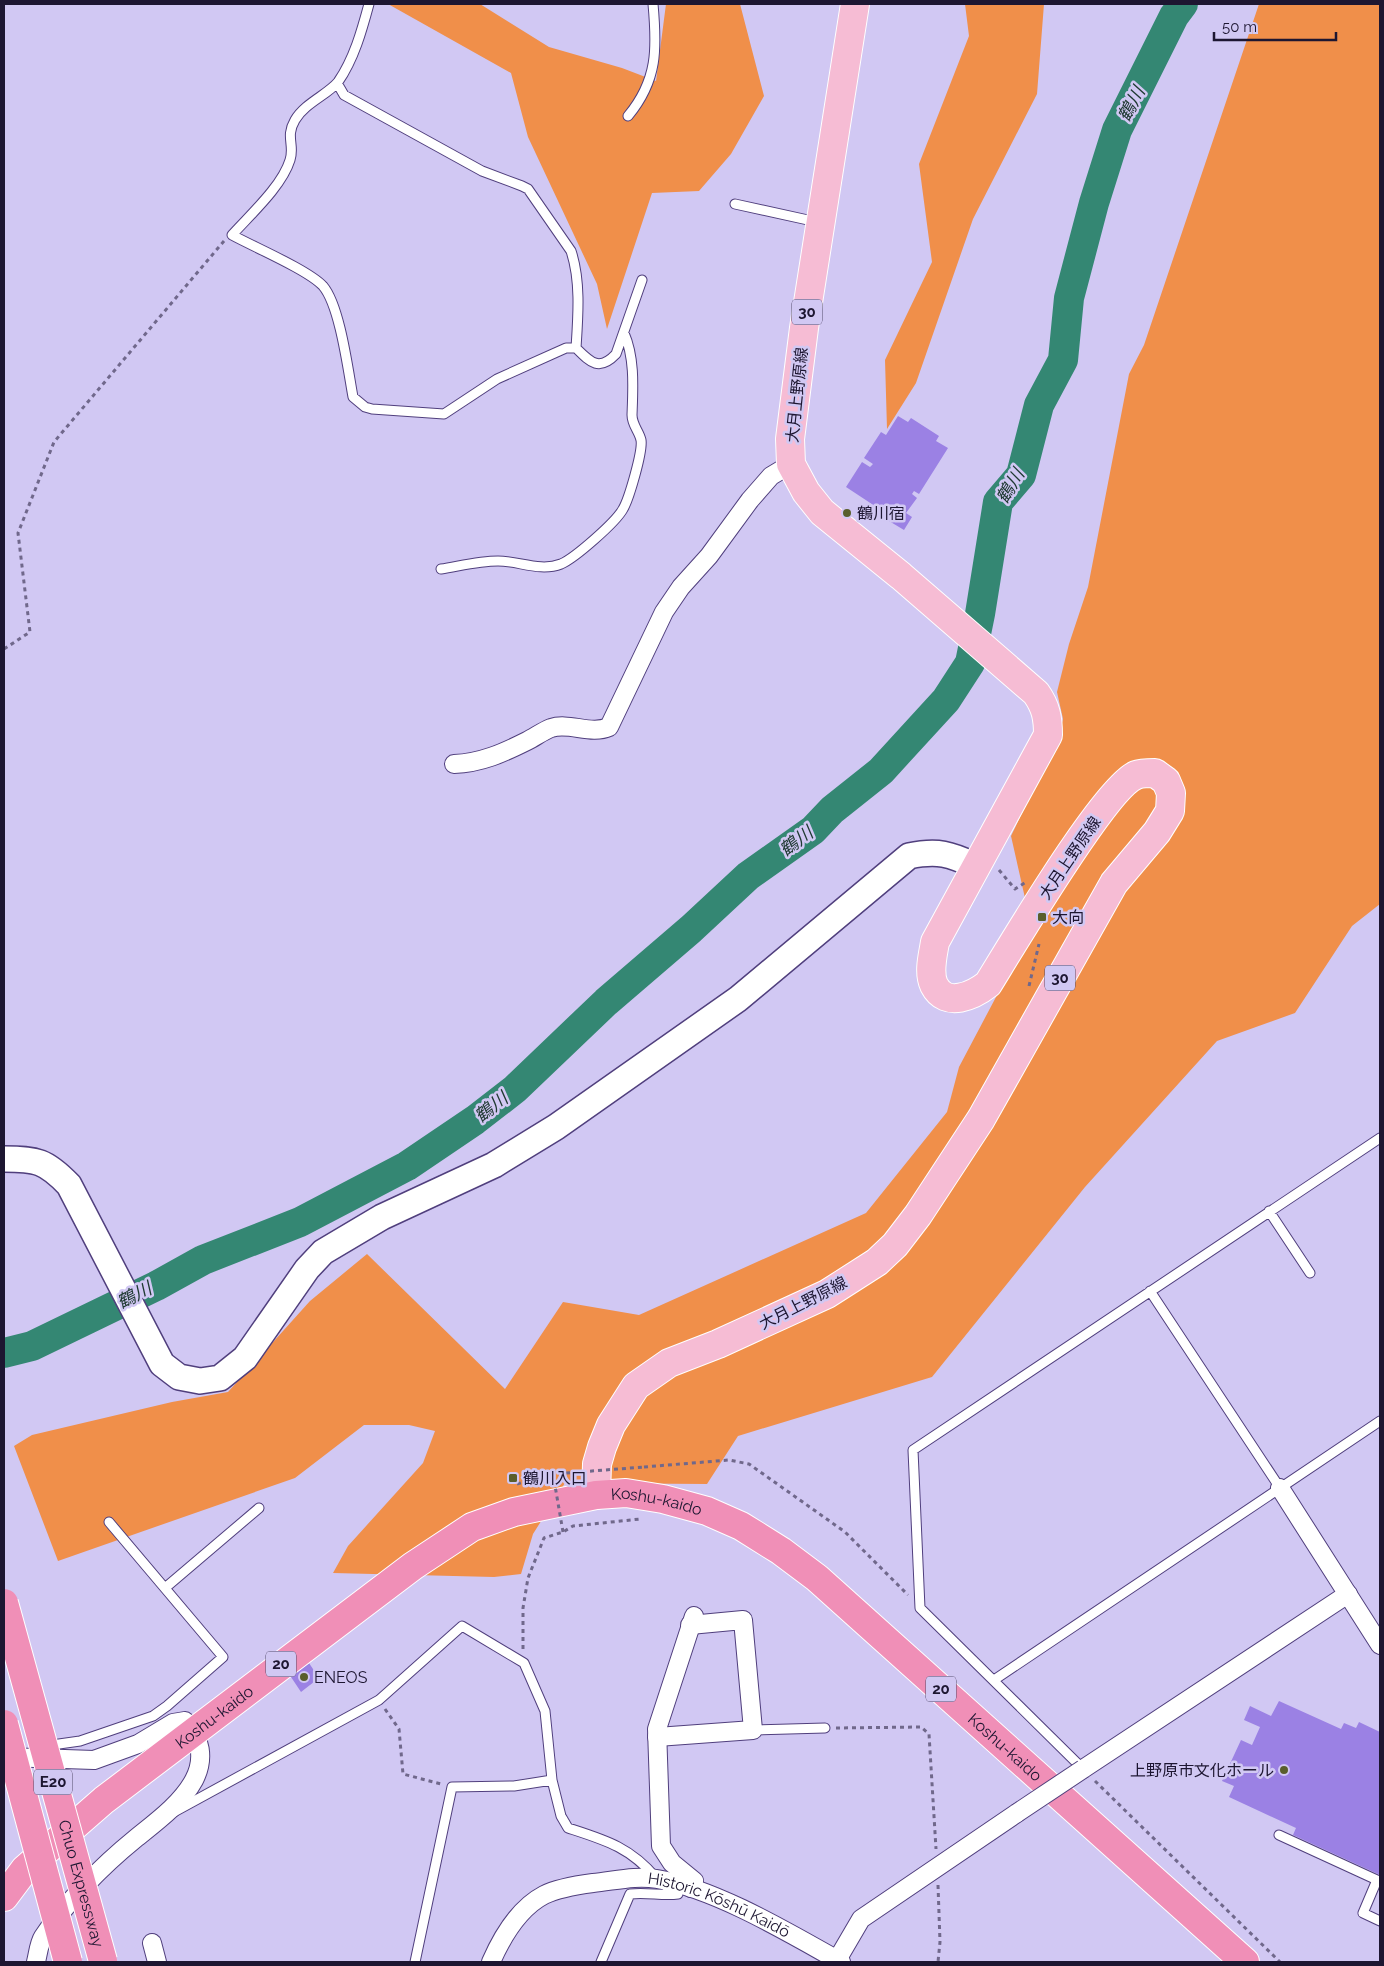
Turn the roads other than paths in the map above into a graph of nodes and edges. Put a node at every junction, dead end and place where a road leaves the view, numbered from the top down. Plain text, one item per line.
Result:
1 (369, 4) edge
2 (653, 4) edge
3 (856, 4) edge
4 (337, 83) junction
5 (628, 116) dead end
6 (735, 204) dead end
7 (820, 223) junction
8 (642, 280) dead end
9 (624, 333) junction
10 (576, 348) junction
11 (792, 464) junction
12 (441, 569) dead end
13 (454, 764) dead end
14 (980, 859) junction
15 (1380, 1138) edge
16 (4, 1159) edge
17 (1270, 1211) junction
18 (1310, 1273) dead end
19 (1150, 1291) junction
20 (1380, 1422) edge
21 (1280, 1488) junction
22 (596, 1495) junction
23 (259, 1508) dead end
24 (109, 1522) dead end
25 (165, 1588) junction
26 (1348, 1594) junction
27 (4, 1604) edge
28 (1380, 1645) edge
29 (994, 1680) junction
30 (4, 1724) edge
31 (825, 1728) road end
32 (753, 1730) junction
33 (196, 1732) junction
34 (657, 1737) junction
35 (4, 1756) edge
36 (1083, 1769) junction
37 (552, 1780) junction
38 (165, 1814) junction
39 (1279, 1835) dead end
40 (657, 1879) junction
41 (1379, 1881) edge
42 (691, 1888) junction
43 (4, 1897) edge
44 (1380, 1921) edge
45 (152, 1943) dead end
46 (36, 1962) edge
47 (68, 1962) edge
48 (104, 1962) edge
49 (157, 1962) edge
50 (415, 1962) edge
51 (491, 1962) edge
52 (601, 1962) edge
53 (838, 1962) edge
54 (1246, 1962) edge

1 - 4 lane
2 - 5 lane
3 - 7 main road, 大月上野原線 / 30
4 - 10 lane
4 - 10 lane
6 - 7 lane
7 - 11 main road, 大月上野原線 / 30
8 - 9 lane
9 - 10 lane
9 - 12 lane
11 - 13 street
11 - 14 main road, 大月上野原線 / 30
14 - 16 street
14 - 22 main road, 大月上野原線 / 30
15 - 17 lane
17 - 18 lane
17 - 19 lane
19 - 21 lane
19 - 29 lane
20 - 21 lane
21 - 26 street
21 - 29 lane
22 - 33 highway, Koshu-kaido / 20
22 - 54 highway, Koshu-kaido / 20
23 - 25 lane
24 - 25 lane
25 - 35 lane
26 - 28 street
26 - 36 street
27 - 48 highway, Chuo Expressway / E20, bridge
29 - 36 lane
30 - 47 highway, Chuo Expressway / E20, bridge
31 - 32 lane
32 - 34 street
32 - 34 street
33 - 35 street
33 - 38 street
33 - 43 highway, Koshu-kaido / 20
34 - 42 street
36 - 53 street, bridge
37 - 38 lane, Historic Kōshū Kaidō
37 - 40 lane, Historic Kōshū Kaidō
37 - 50 lane
38 - 46 street
39 - 41 lane
40 - 42 street, Historic Kōshū Kaidō
40 - 51 street
40 - 52 lane
41 - 44 lane
42 - 53 street, Historic Kōshū Kaidō
45 - 49 street

